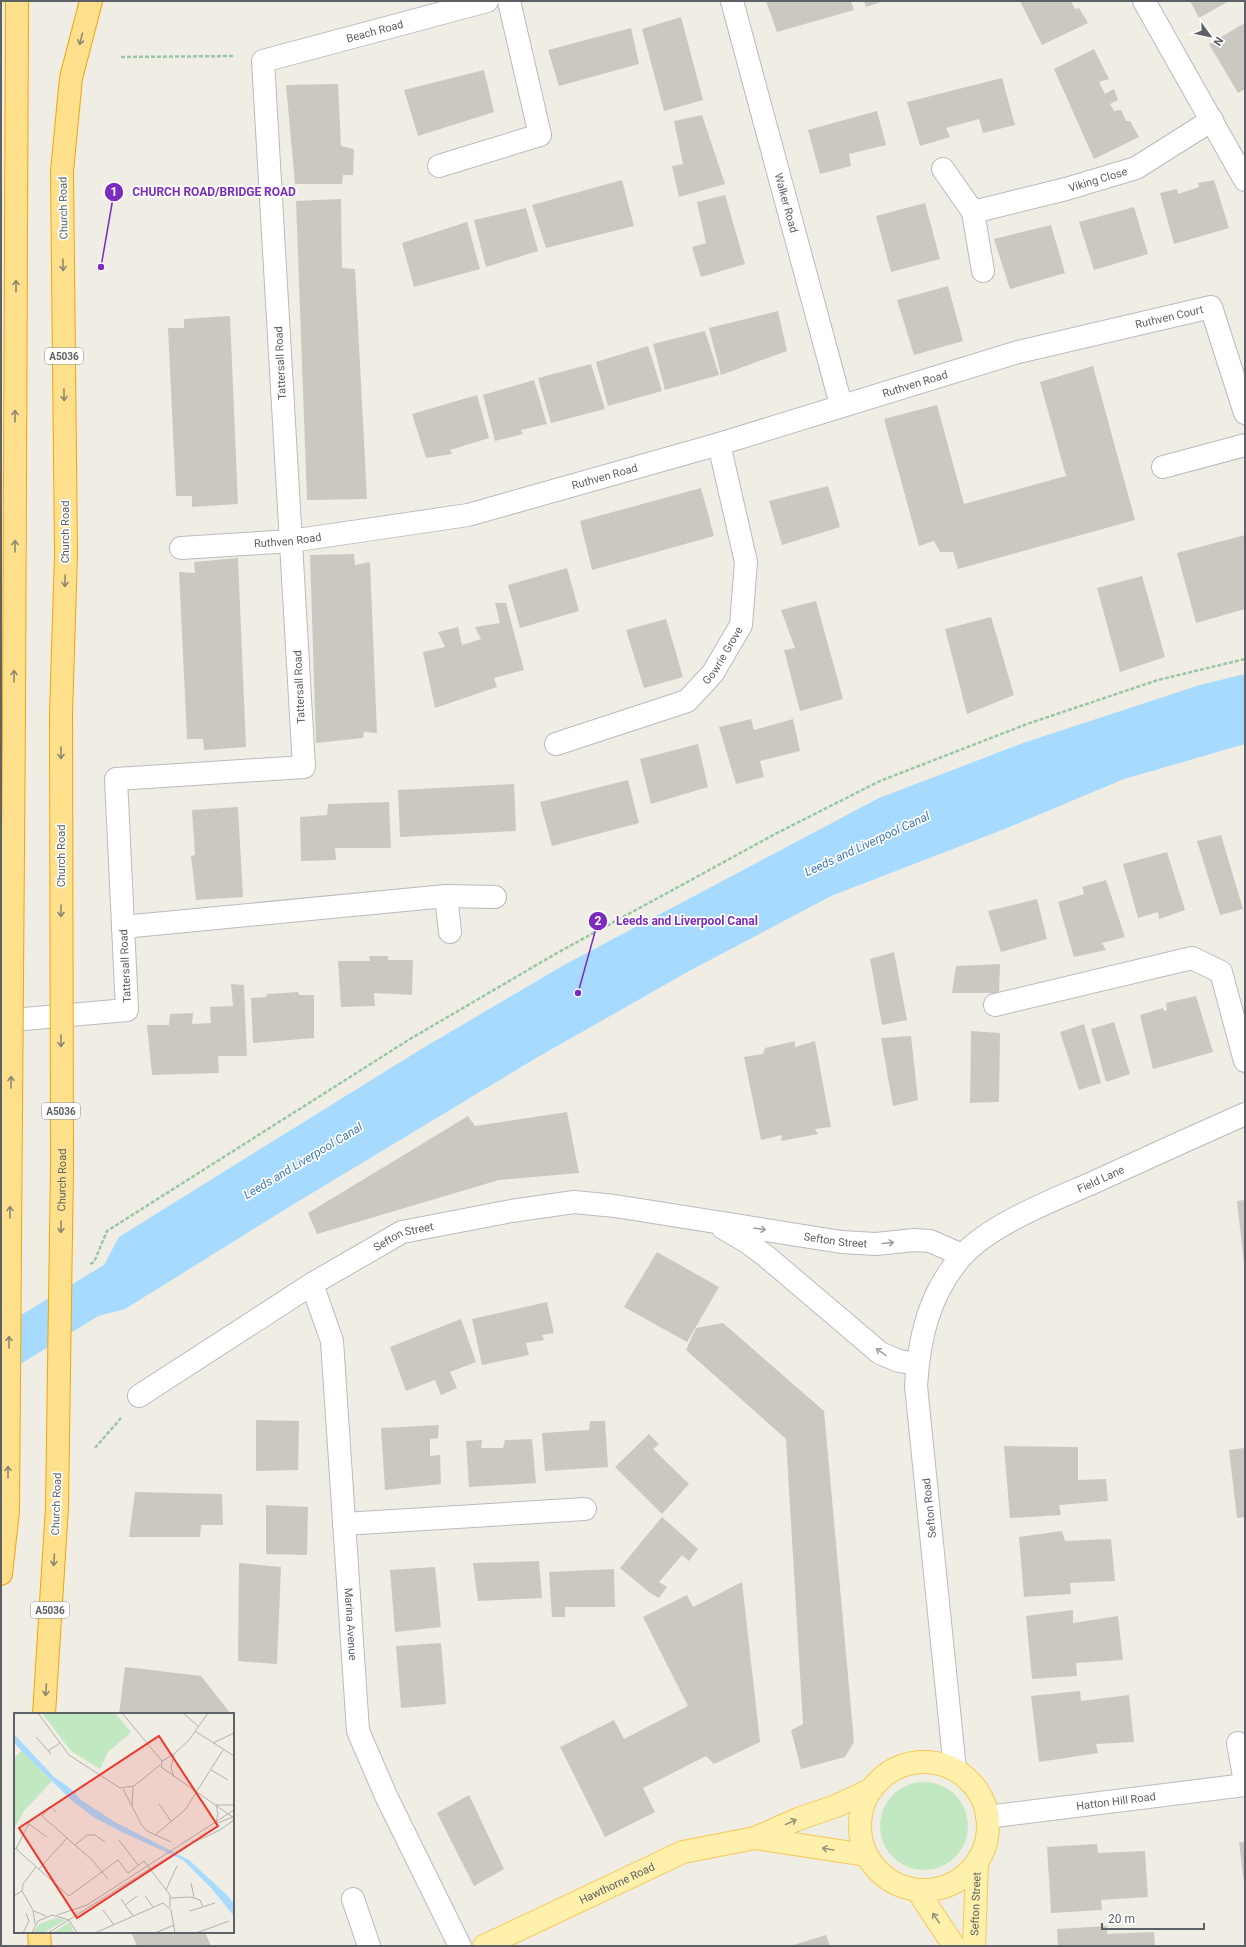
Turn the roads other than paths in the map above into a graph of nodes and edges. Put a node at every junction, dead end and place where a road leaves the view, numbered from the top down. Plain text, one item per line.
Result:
1 (17, 1) edge
2 (91, 1) edge
3 (487, 1) edge
4 (509, 1) edge
5 (732, 1) edge
6 (1144, 1) edge
7 (1, 28) edge
8 (16, 49) junction
9 (262, 61) joint
10 (1212, 120) junction
11 (439, 166) dead end
12 (942, 169) dead end
13 (1245, 180) edge
14 (974, 212) junction
15 (983, 271) dead end
16 (1018, 352) joint
17 (841, 405) junction
18 (1245, 413) edge
19 (719, 444) junction
20 (1245, 445) edge
21 (1163, 467) dead end
22 (291, 541) junction
23 (180, 548) dead end
24 (556, 744) dead end
25 (446, 896) junction
26 (495, 896) dead end
27 (123, 927) junction
28 (450, 932) dead end
29 (995, 1006) dead end
30 (1, 1021) edge
31 (1245, 1061) edge
32 (1245, 1114) edge
33 (707, 1221) junction
34 (962, 1255) junction
35 (312, 1284) junction
36 (917, 1364) junction
37 (139, 1396) road end
38 (585, 1509) dead end
39 (344, 1524) junction
40 (1, 1571) edge
41 (44, 1713) edge
42 (1238, 1743) dead end
43 (955, 1770) junction
44 (1245, 1782) edge
45 (1245, 1785) edge
46 (872, 1789) junction
47 (987, 1816) junction
48 (755, 1838) junction
49 (866, 1855) junction
50 (977, 1862) junction
51 (917, 1890) junction
52 (353, 1899) dead end
53 (38, 1933) edge
54 (38, 1933) edge
55 (44, 1933) edge
56 (32, 1946) edge
57 (40, 1946) edge
58 (52, 1946) edge
59 (370, 1946) edge
60 (460, 1946) edge
61 (484, 1946) edge
62 (954, 1946) edge
63 (974, 1946) edge

1 - 8 highway
2 -> 41 highway, Church Road / A5036, bridge
3 - 9 street, Beach Road
4 - 11 street
5 - 17 street, Walker Road
6 - 10 street
7 - 8 highway
40 -> 8 highway, bridge
9 - 22 street, Tattersall Road
10 - 13 street
10 - 14 street, Viking Close
12 - 14 street
14 - 15 street
16 - 17 street, Ruthven Road
16 - 18 street, Ruthven Court
17 - 19 street, Ruthven Road
19 - 22 street, Ruthven Road
19 - 24 street, Gowrie Grove
20 - 21 street
22 - 23 street, Ruthven Road
22 - 27 street, Tattersall Road
25 - 26 street
25 - 27 street
25 - 28 street
27 - 30 street, Tattersall Road
29 - 31 street
32 - 34 street, Field Lane
33 -> 34 street, Sefton Street
33 - 35 street, Sefton Street
36 -> 33 street, Sefton Street
34 - 36 street, Sefton Road
35 - 37 street, Sefton Street
35 - 39 street, Marina Avenue
36 - 43 street, Sefton Road
38 - 39 street
39 - 60 street, Marina Avenue
42 - 44 street
43 - 46 main road
43 - 47 main road
45 - 47 street, Hatton Hill Road
48 -> 46 main road, Hawthorne Road
46 - 49 main road
47 - 50 main road
49 -> 48 main road, Hawthorne Road
48 - 61 main road, Hawthorne Road
49 - 51 main road
50 - 51 main road
50 - 63 main road, Sefton Street
62 -> 51 main road
52 - 59 street
53 - 56 main road
54 - 57 highway
55 - 58 main road

